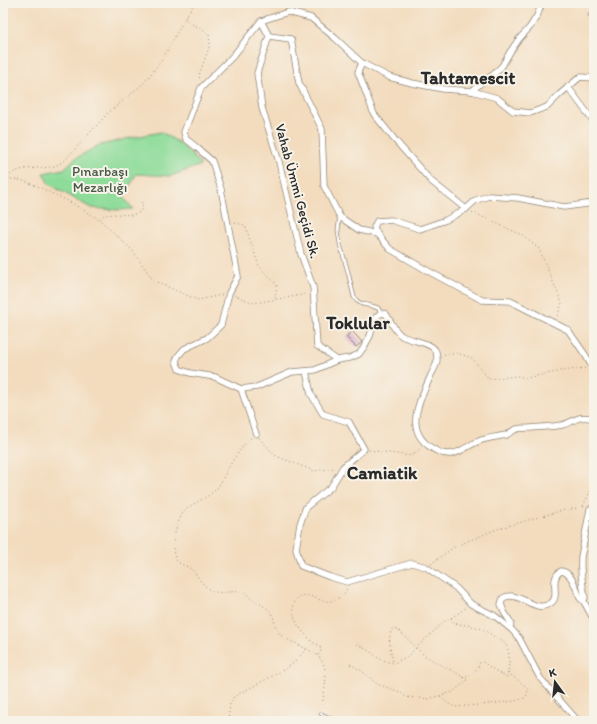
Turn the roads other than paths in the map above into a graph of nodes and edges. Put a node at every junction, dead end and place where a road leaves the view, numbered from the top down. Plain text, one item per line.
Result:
1 (542, 3) edge
2 (590, 15) dead end
3 (594, 18) edge
4 (261, 21) junction
5 (269, 36) junction
6 (362, 63) junction
7 (594, 78) edge
8 (568, 87) junction
9 (472, 92) junction
10 (594, 122) edge
11 (594, 203) edge
12 (466, 209) junction
13 (340, 217) junction
14 (377, 234) junction
15 (381, 313) junction
16 (337, 360) junction
17 (593, 368) edge
18 (306, 371) junction
19 (241, 389) junction
20 (594, 418) edge
21 (256, 434) road end
22 (592, 510) edge
23 (583, 600) junction
24 (594, 620) edge
25 (510, 627) junction
26 (321, 714) road end
27 (337, 721) edge
28 (578, 721) edge

1 - 9 street
2 - 3 lane
4 - 5 street
4 - 6 street
4 - 19 street
5 - 13 street
5 - 16 street, Vahab Ümmi Geçidi Sk.
6 - 9 street
6 - 12 street
7 - 8 street
8 - 9 street
8 - 10 street
11 - 12 street
12 - 14 street
13 - 14 street
13 - 15 lane
14 - 17 street
15 - 16 street
15 - 20 street
16 - 18 street
18 - 19 street
18 - 25 street
19 - 21 street
22 - 23 street
23 - 24 street
23 - 25 street
25 - 28 street
26 - 27 lane

